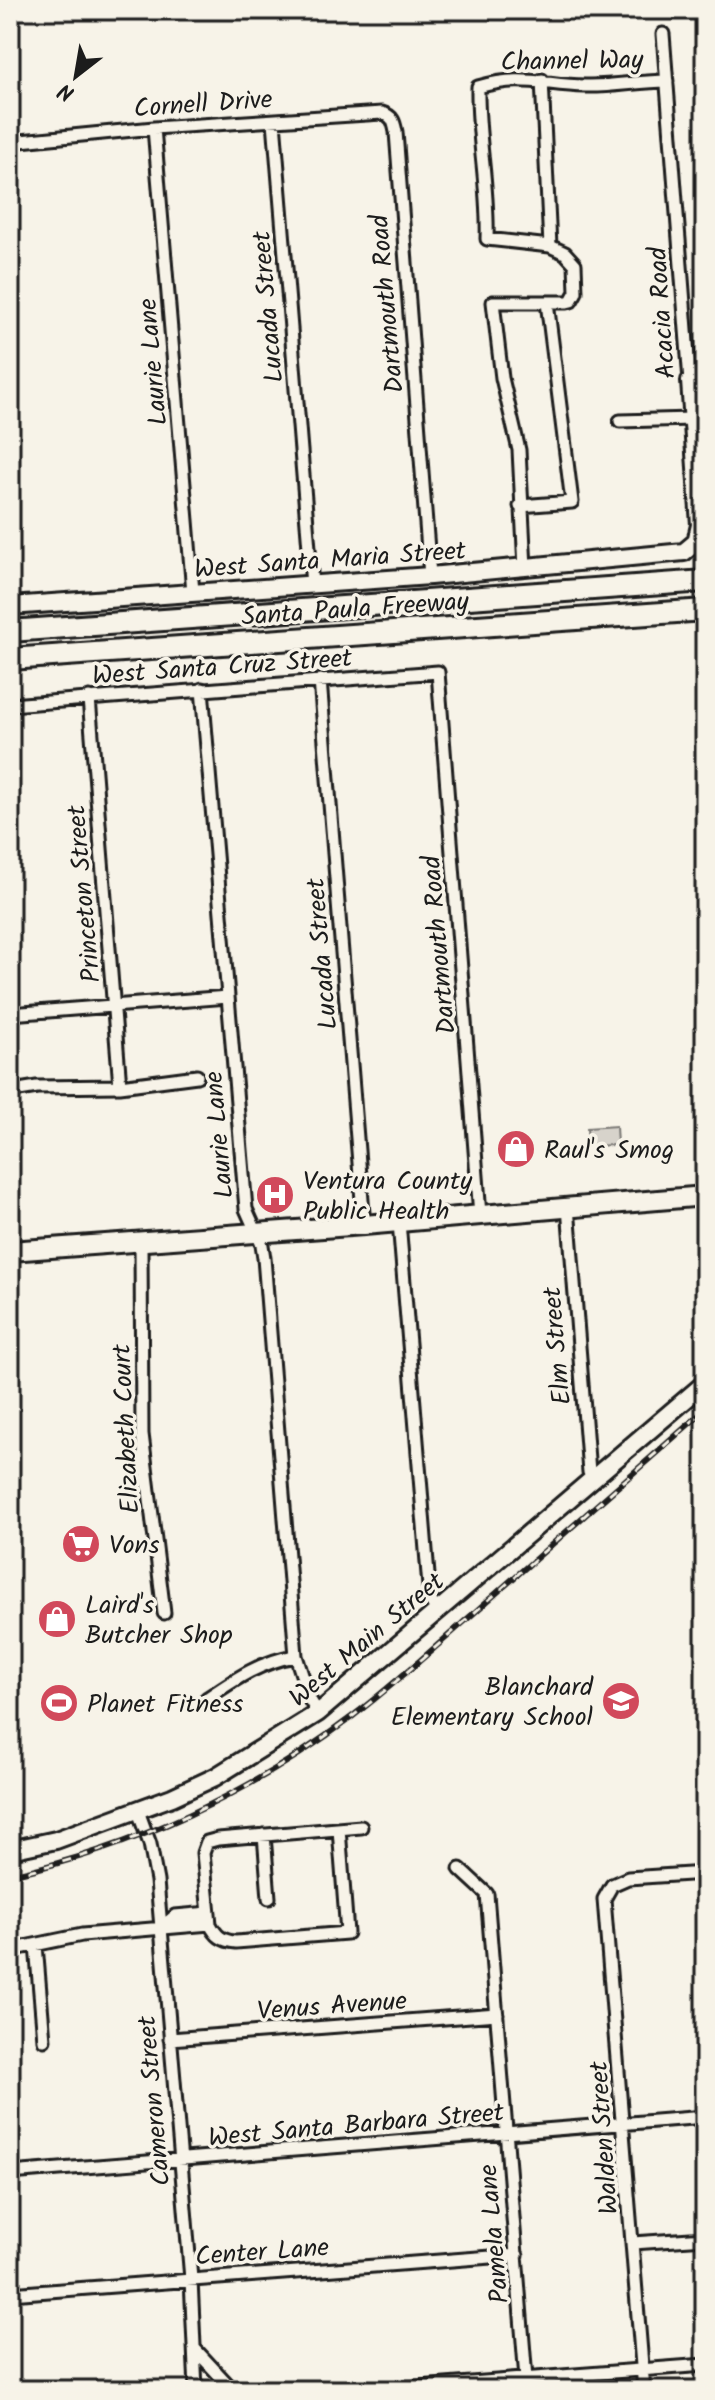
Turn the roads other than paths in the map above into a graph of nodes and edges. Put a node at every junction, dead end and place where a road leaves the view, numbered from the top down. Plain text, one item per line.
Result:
1 (663, 34) dead end
2 (542, 80) junction
3 (667, 81) junction
4 (352, 114) joint
5 (274, 121) junction
6 (154, 128) junction
7 (10, 142) edge
8 (550, 246) junction
9 (547, 302) junction
10 (698, 388) edge
11 (692, 419) junction
12 (620, 421) dead end
13 (520, 506) junction
14 (654, 555) joint
15 (525, 568) junction
16 (430, 576) junction
17 (704, 582) edge
18 (312, 585) junction
19 (193, 592) junction
20 (10, 606) edge
21 (705, 612) edge
22 (10, 631) edge
23 (10, 659) edge
24 (438, 672) joint
25 (320, 680) junction
26 (202, 689) junction
27 (89, 698) junction
28 (10, 705) edge
29 (228, 997) junction
30 (114, 1006) junction
31 (10, 1014) edge
32 (197, 1076) dead end
33 (120, 1086) junction
34 (19, 1090) dead end
35 (705, 1196) edge
36 (568, 1207) junction
37 (480, 1215) junction
38 (399, 1222) junction
39 (364, 1225) junction
40 (256, 1231) junction
41 (141, 1242) junction
42 (10, 1251) edge
43 (705, 1383) edge
44 (593, 1480) junction
45 (437, 1612) junction
46 (164, 1613) dead end
47 (296, 1656) junction
48 (206, 1699) dead end
49 (318, 1713) junction
50 (138, 1811) junction
51 (361, 1827) dead end
52 (339, 1829) junction
53 (264, 1835) junction
54 (10, 1850) edge
55 (460, 1869) dead end
56 (705, 1873) edge
57 (269, 1898) dead end
58 (210, 1918) junction
59 (161, 1928) junction
60 (36, 1945) junction
61 (10, 1950) edge
62 (497, 2014) junction
63 (170, 2039) junction
64 (44, 2040) dead end
65 (705, 2117) edge
66 (623, 2124) junction
67 (506, 2134) junction
68 (179, 2160) junction
69 (10, 2173) edge
70 (705, 2238) edge
71 (633, 2243) junction
72 (517, 2255) junction
73 (191, 2279) junction
74 (10, 2294) edge
75 (194, 2348) junction
76 (705, 2365) edge
77 (643, 2370) junction
78 (526, 2379) junction
79 (196, 2390) edge
80 (233, 2390) edge
81 (380, 2390) edge
82 (644, 2390) edge

1 - 3 street, Acacia Road
2 - 3 street, Channel Way
2 - 8 street
2 - 8 street, Channel Way
3 - 10 street, Acacia Road
4 - 5 street, Cornell Drive
4 - 16 street, Dartmouth Road
5 - 6 street, Cornell Drive
5 - 18 street, Lucada Street
6 - 7 street, Cornell Drive
6 - 19 street, Laurie Lane
8 - 9 street
9 - 13 street
9 - 13 street
10 - 11 street, Acacia Road
11 - 12 street
11 - 14 street, Acacia Road
13 - 15 street
14 - 15 street, West Santa Maria Street
15 - 16 street, West Santa Maria Street
16 - 18 street, West Santa Maria Street
17 - 22 highway, Santa Paula Freeway
18 - 19 street, West Santa Maria Street
19 - 20 street, West Santa Maria Street
21 - 23 highway, Santa Paula Freeway
24 - 25 street, West Santa Cruz Street
24 - 37 street, Dartmouth Road
25 - 26 street, West Santa Cruz Street
25 - 39 street, Lucada Street
26 - 27 street, West Santa Cruz Street
26 - 29 street, Laurie Lane
27 - 28 street, West Santa Cruz Street
27 - 30 street, Princeton Street
29 - 30 street
29 - 40 street, Laurie Lane
30 - 31 street
30 - 33 street, Princeton Street
32 - 33 street
33 - 34 street
35 - 36 main road
36 - 37 main road
36 - 44 street, Elm Street
37 - 38 main road
38 - 39 main road
38 - 45 street
39 - 40 main road
40 - 41 main road
40 - 47 street, Laurie Lane
41 - 42 main road
41 - 46 street, Elizabeth Court
43 - 44 street, West Main Street
44 - 45 street, West Main Street
45 - 49 street, West Main Street
47 - 48 street
47 - 49 street, Laurie Lane
49 - 50 street, West Main Street
50 - 54 street, West Main Street
50 - 59 street, Cameron Street
51 - 52 street
52 - 53 street
52 - 58 street
53 - 57 street
53 - 58 street
55 - 62 street, Pamela Lane
56 - 66 street, Walden Street
58 - 59 street
59 - 60 street
59 - 63 street, Cameron Street
60 - 61 street
60 - 64 street
62 - 63 street, Venus Avenue
62 - 67 street, Pamela Lane
63 - 68 street, Cameron Street
65 - 66 street, West Santa Barbara Street
66 - 67 street, West Santa Barbara Street
66 - 71 street, Walden Street
67 - 68 street, West Santa Barbara Street
67 - 72 street, Pamela Lane
68 - 69 street, West Santa Barbara Street
68 - 73 street, Cameron Street
70 - 71 street
71 - 77 street, Walden Street
72 - 73 street, Center Lane
72 - 78 street, Pamela Lane
73 - 74 street, Center Lane
73 - 75 street, Cameron Street
75 - 79 street, Cameron Street
75 - 80 street
76 - 77 street
77 - 78 street
77 - 82 street, Walden Street
78 - 81 street

